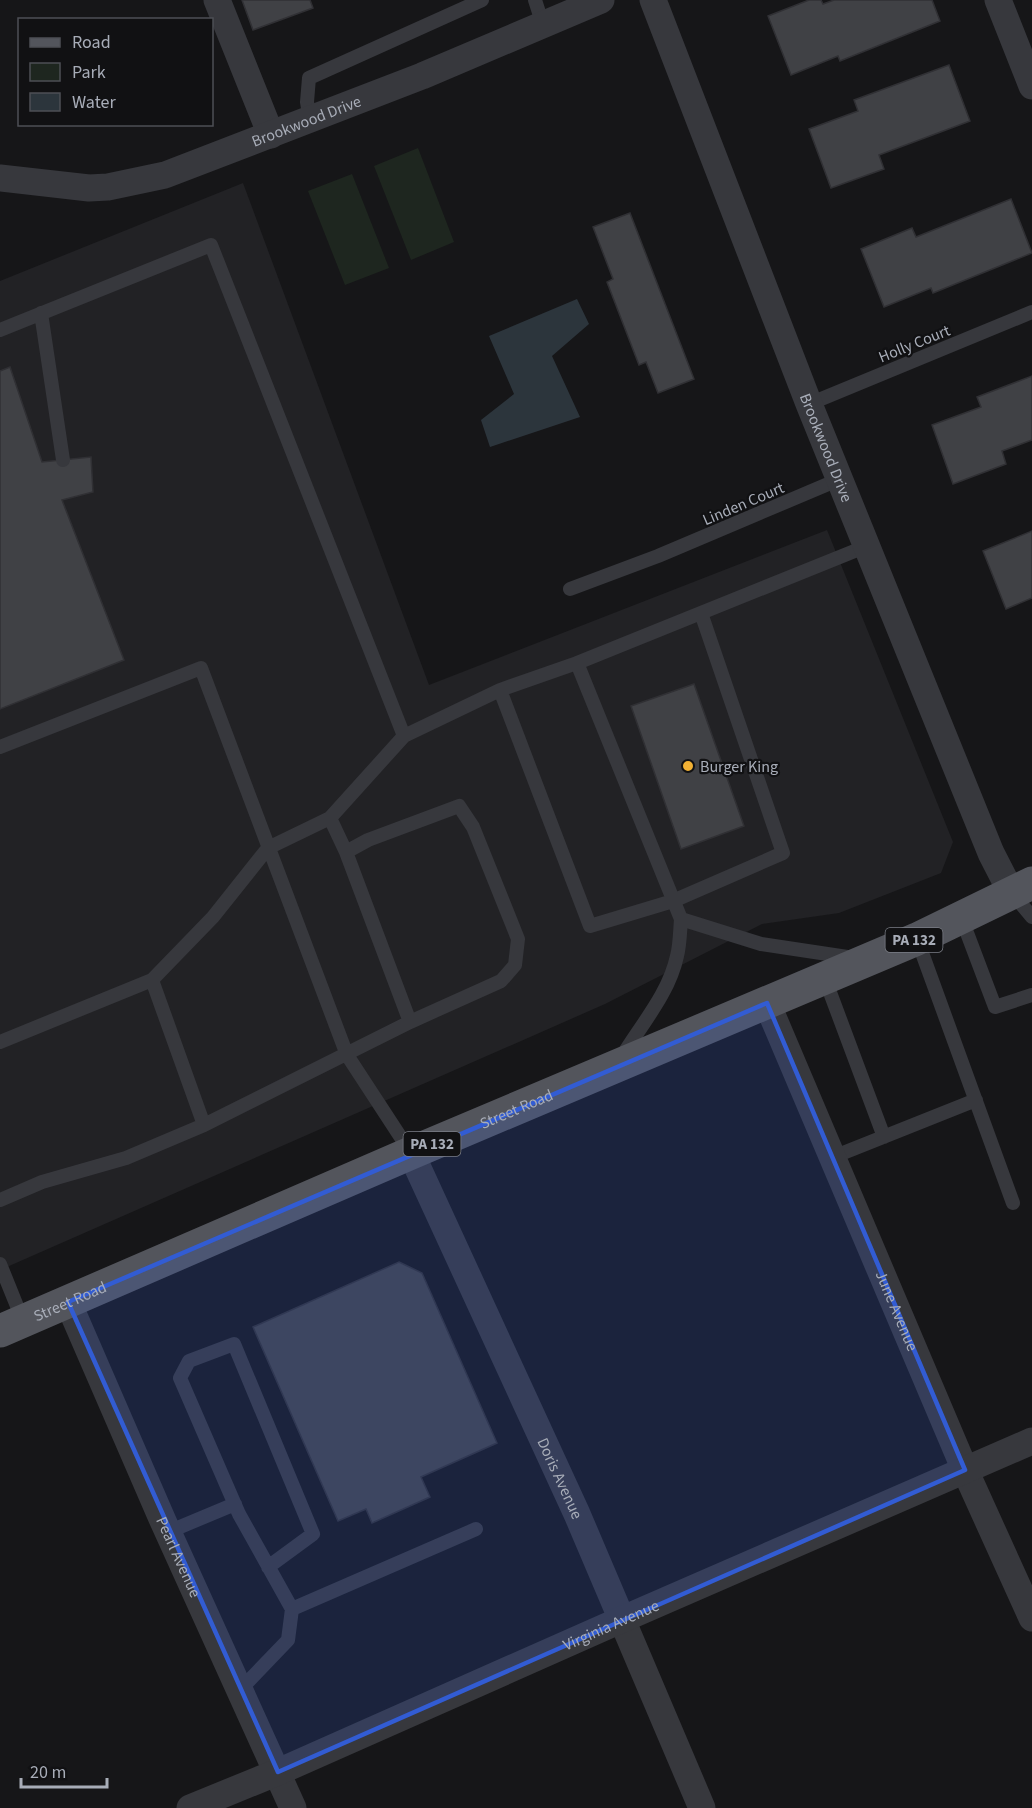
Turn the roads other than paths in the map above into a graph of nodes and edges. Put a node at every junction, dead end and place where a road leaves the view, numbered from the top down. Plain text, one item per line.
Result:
1 (217, 0) edge
2 (482, 0) edge
3 (601, 0) edge
4 (653, 0) edge
5 (998, 0) edge
6 (539, 13) edge
7 (1032, 86) edge
8 (310, 120) junction
9 (271, 135) junction
10 (0, 178) edge
11 (1032, 312) edge
12 (41, 313) junction
13 (0, 330) edge
14 (809, 404) junction
15 (63, 460) dead end
16 (840, 479) junction
17 (867, 546) junction
18 (570, 589) dead end
19 (701, 613) junction
20 (577, 663) junction
21 (500, 690) junction
22 (404, 736) junction
23 (0, 747) edge
24 (330, 818) junction
25 (268, 848) junction
26 (346, 852) junction
27 (1021, 887) edge
28 (673, 901) junction
29 (961, 917) junction
30 (1032, 917) edge
31 (681, 919) junction
32 (917, 939) junction
33 (865, 959) junction
34 (824, 977) junction
35 (152, 980) junction
36 (1032, 995) edge
37 (767, 1003) junction
38 (410, 1022) junction
39 (0, 1042) edge
40 (347, 1055) junction
41 (615, 1067) junction
42 (976, 1100) junction
43 (204, 1125) junction
44 (884, 1137) junction
45 (411, 1153) junction
46 (833, 1157) junction
47 (0, 1200) edge
48 (1013, 1203) dead end
49 (0, 1264) edge
50 (68, 1302) junction
51 (11, 1326) edge
52 (1032, 1441) edge
53 (965, 1470) junction
54 (235, 1504) junction
55 (476, 1529) dead end
56 (168, 1532) junction
57 (268, 1567) junction
58 (292, 1609) junction
59 (1032, 1618) edge
60 (623, 1619) junction
61 (240, 1690) junction
62 (278, 1772) junction
63 (190, 1808) edge
64 (293, 1808) edge
65 (702, 1808) edge

1 - 9 street
2 - 8 lane
3 - 6 street, Brookwood Drive
4 - 14 street, Brookwood Drive
5 - 7 street
6 - 8 street, Brookwood Drive
8 - 9 street, Brookwood Drive
9 - 10 street, Brookwood Drive
11 - 14 lane, Holly Court
12 - 13 lane
12 - 15 lane
12 - 22 lane
14 - 16 street, Brookwood Drive
16 - 17 street, Brookwood Drive
16 - 18 lane, Linden Court
17 - 19 lane
17 - 27 street, Brookwood Drive
19 - 20 lane
19 - 28 lane
20 - 21 lane
20 - 28 lane
21 - 22 lane
21 - 28 lane
22 - 24 lane
23 - 25 lane
24 - 25 lane
24 - 26 lane
25 - 35 lane
25 - 40 lane
26 - 38 lane
26 - 38 lane
27 - 29 main road, Street Road / PA 132
27 - 30 lane
28 - 31 lane
29 - 32 main road, Street Road / PA 132
29 - 36 lane
31 - 33 lane
31 - 41 lane
32 - 33 main road, Street Road / PA 132
32 - 42 lane
33 - 34 main road, Street Road / PA 132
34 - 37 main road, Street Road / PA 132
34 - 44 lane
35 - 39 lane
35 - 43 lane
37 - 41 main road, Street Road / PA 132
37 - 46 street, June Avenue
38 - 40 lane
40 - 43 lane
40 - 45 lane
41 - 45 main road, Street Road / PA 132
42 - 44 lane
42 - 48 lane
43 - 47 lane
44 - 46 lane
45 - 50 main road, Street Road / PA 132
45 - 60 street, Doris Avenue
46 - 53 street, June Avenue
49 - 51 lane
50 - 51 main road, Street Road / PA 132
50 - 56 street, Pearl Avenue
52 - 53 street, Virginia Avenue
53 - 59 street, June Avenue
53 - 60 street, Virginia Avenue
54 - 56 lane
54 - 57 lane
54 - 57 lane
55 - 58 lane
56 - 61 street, Pearl Avenue
57 - 58 lane
58 - 61 lane
60 - 62 street, Virginia Avenue
60 - 65 street, Doris Avenue
61 - 62 street, Pearl Avenue
62 - 63 street, Virginia Avenue
62 - 64 street, Pearl Avenue

